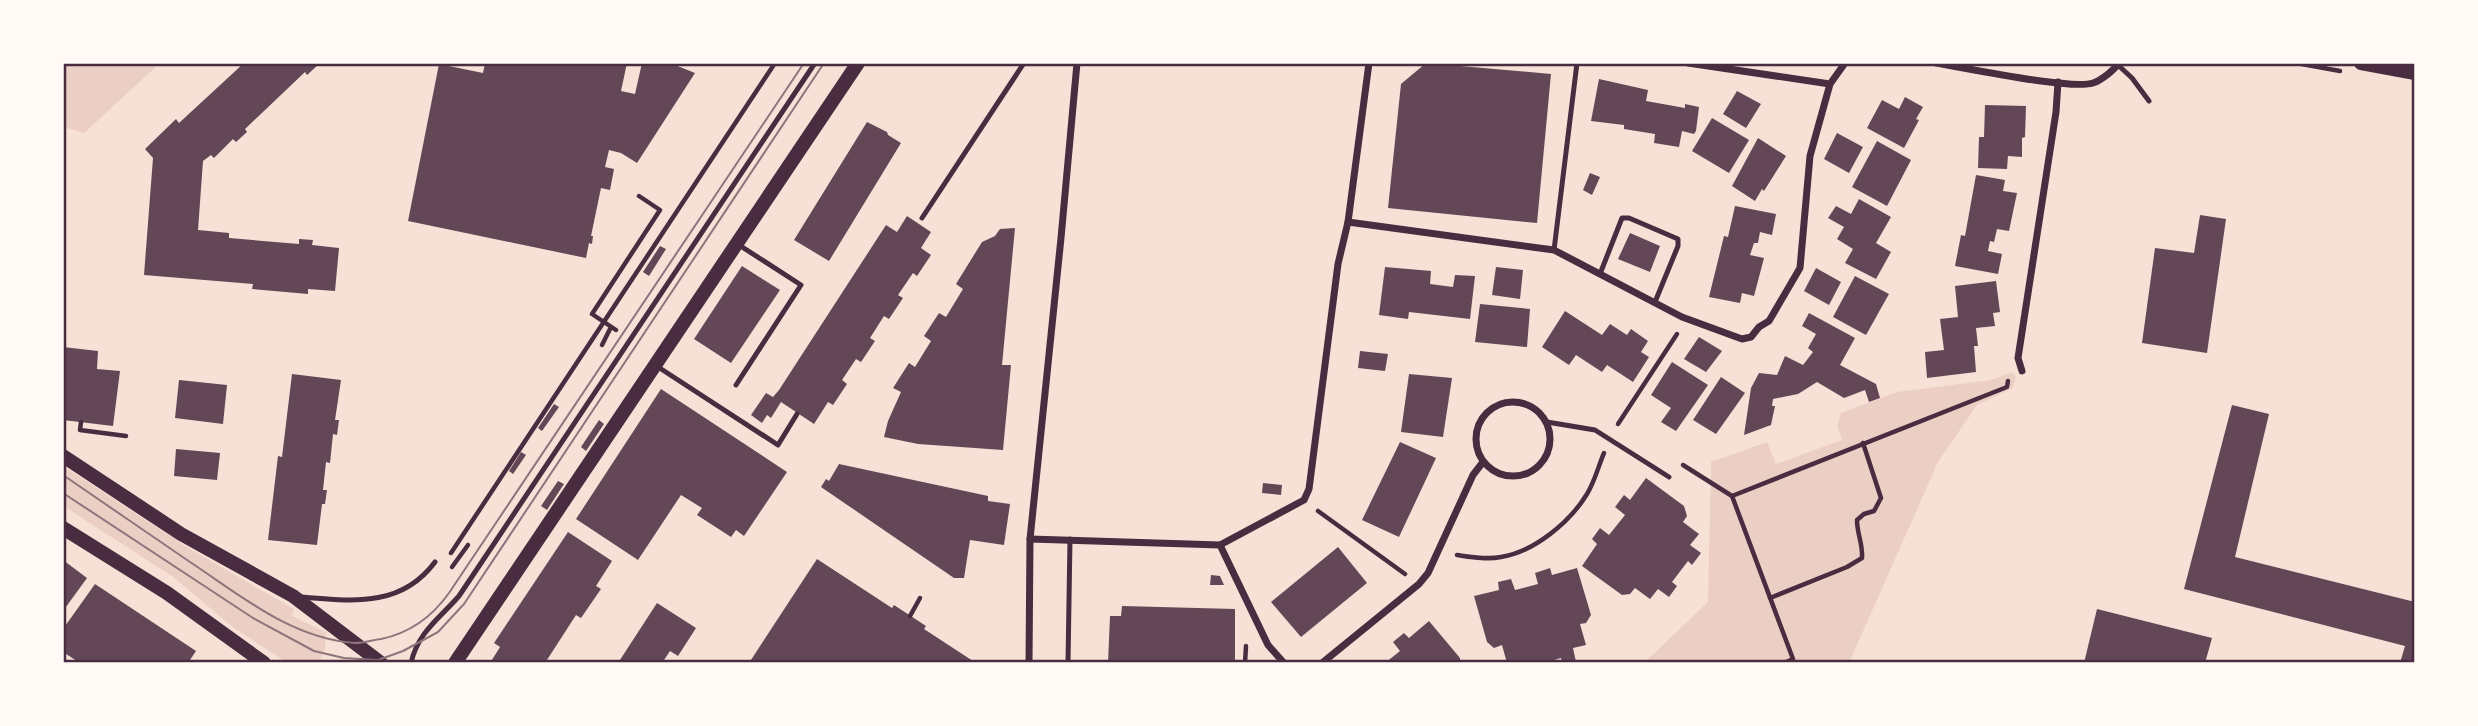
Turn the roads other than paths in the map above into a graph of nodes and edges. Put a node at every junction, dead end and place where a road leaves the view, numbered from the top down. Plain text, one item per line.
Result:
1 (815, 63) edge
2 (858, 63) edge
3 (1024, 63) edge
4 (1077, 63) edge
5 (1369, 63) edge
6 (1577, 63) edge
7 (1688, 63) edge
8 (1845, 63) edge
9 (1936, 63) edge
10 (2361, 63) edge
11 (2119, 64) edge
12 (2415, 72) edge
13 (2057, 82) junction
14 (1830, 85) junction
15 (2149, 102) dead end
16 (922, 218) dead end
17 (1348, 222) junction
18 (737, 243) junction
19 (1554, 250) junction
20 (1600, 274) junction
21 (1654, 302) junction
22 (655, 365) junction
23 (2022, 371) dead end
24 (736, 385) dead end
25 (797, 414) dead end
26 (1546, 422) junction
27 (63, 456) edge
28 (1483, 462) junction
29 (1669, 477) dead end
30 (63, 528) edge
31 (1030, 539) junction
32 (1070, 539) junction
33 (1220, 545) junction
34 (435, 562) dead end
35 (293, 596) junction
36 (264, 663) edge
37 (381, 663) edge
38 (411, 663) edge
39 (455, 663) edge
40 (1029, 663) edge
41 (1068, 663) edge
42 (1284, 663) edge
43 (1322, 663) edge

1 - 38 lane
2 - 18 main road
3 - 16 lane
4 - 31 street
5 - 17 street
6 - 19 lane
7 - 14 street
8 - 14 street
9 - 13 street
10 - 12 main road
11 - 13 street
11 - 15 lane
13 - 23 street
14 - 21 street
17 - 19 street
17 - 33 street
18 - 22 main road
18 - 24 lane
19 - 20 street
20 - 21 street
20 - 21 lane
22 - 25 lane
22 - 39 main road
26 - 28 street
26 - 28 street
26 - 29 lane
27 - 35 main road
28 - 43 street
30 - 36 main road
31 - 32 street
31 - 40 street
32 - 33 street
32 - 41 lane
33 - 42 street
34 - 35 lane
35 - 37 main road

